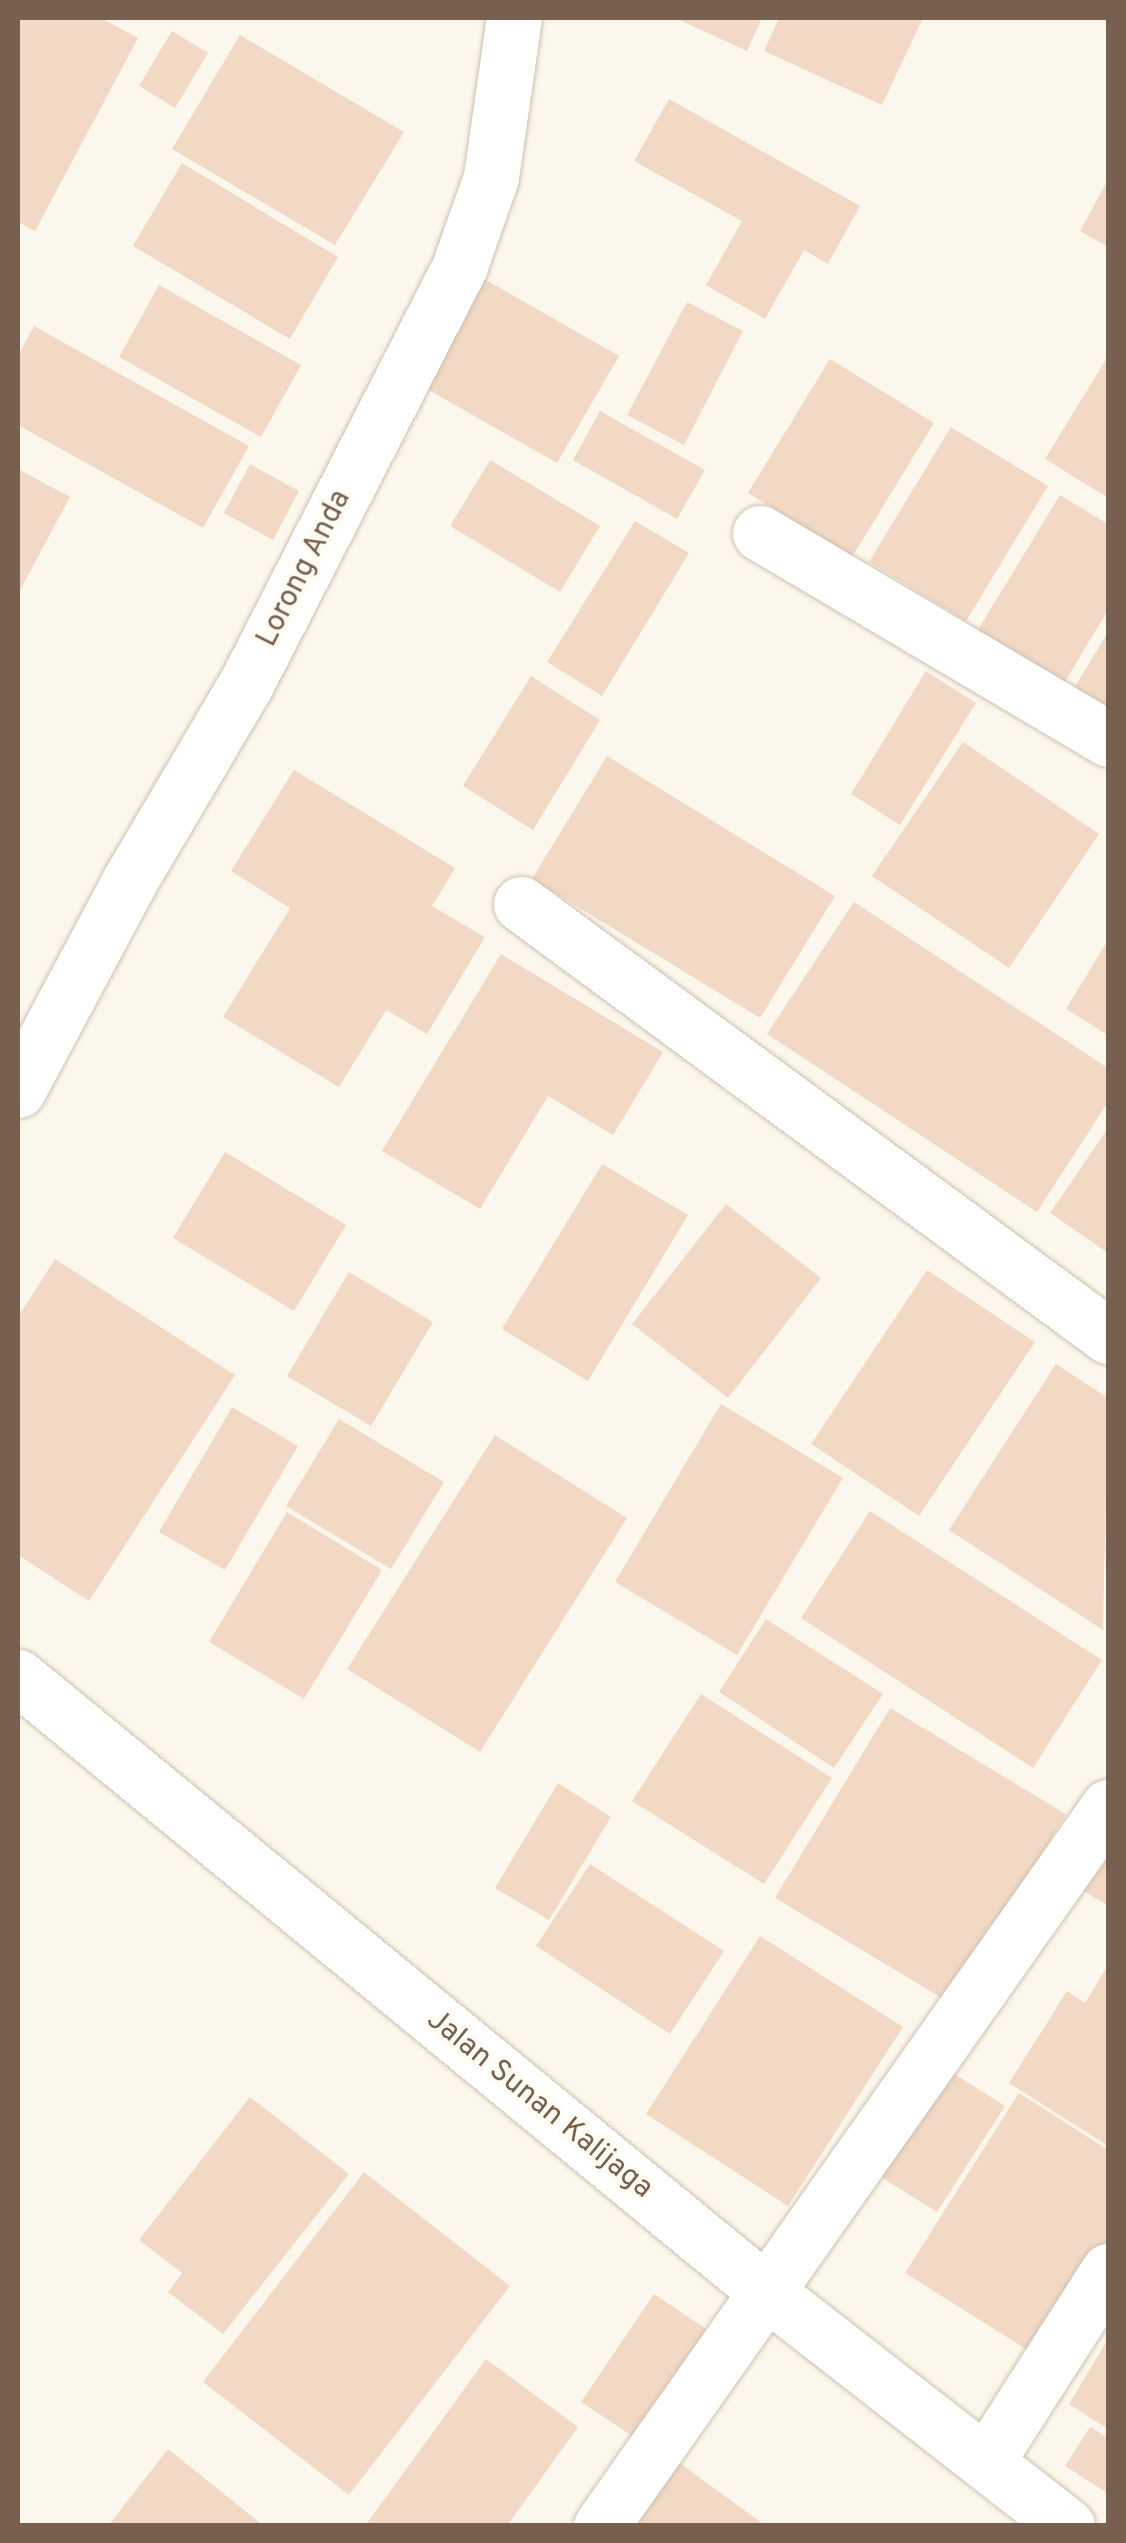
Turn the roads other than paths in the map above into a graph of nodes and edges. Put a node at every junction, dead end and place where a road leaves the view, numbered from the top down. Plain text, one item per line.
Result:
1 (514, 18) edge
2 (760, 533) dead end
3 (1108, 738) edge
4 (521, 904) dead end
5 (18, 1090) edge
6 (1108, 1336) edge
7 (18, 1677) edge
8 (1108, 1807) edge
9 (1108, 2272) edge
10 (768, 2293) junction
11 (986, 2462) junction
12 (601, 2526) edge
13 (1067, 2526) edge

1 - 5 street, Lorong Anda
2 - 3 street
4 - 6 street
7 - 10 street, Jalan Sunan Kalijaga
8 - 10 street
9 - 11 street
10 - 11 street, Jalan Sunan Kalijaga
10 - 12 street
11 - 13 street, Jalan Sunan Kalijaga

